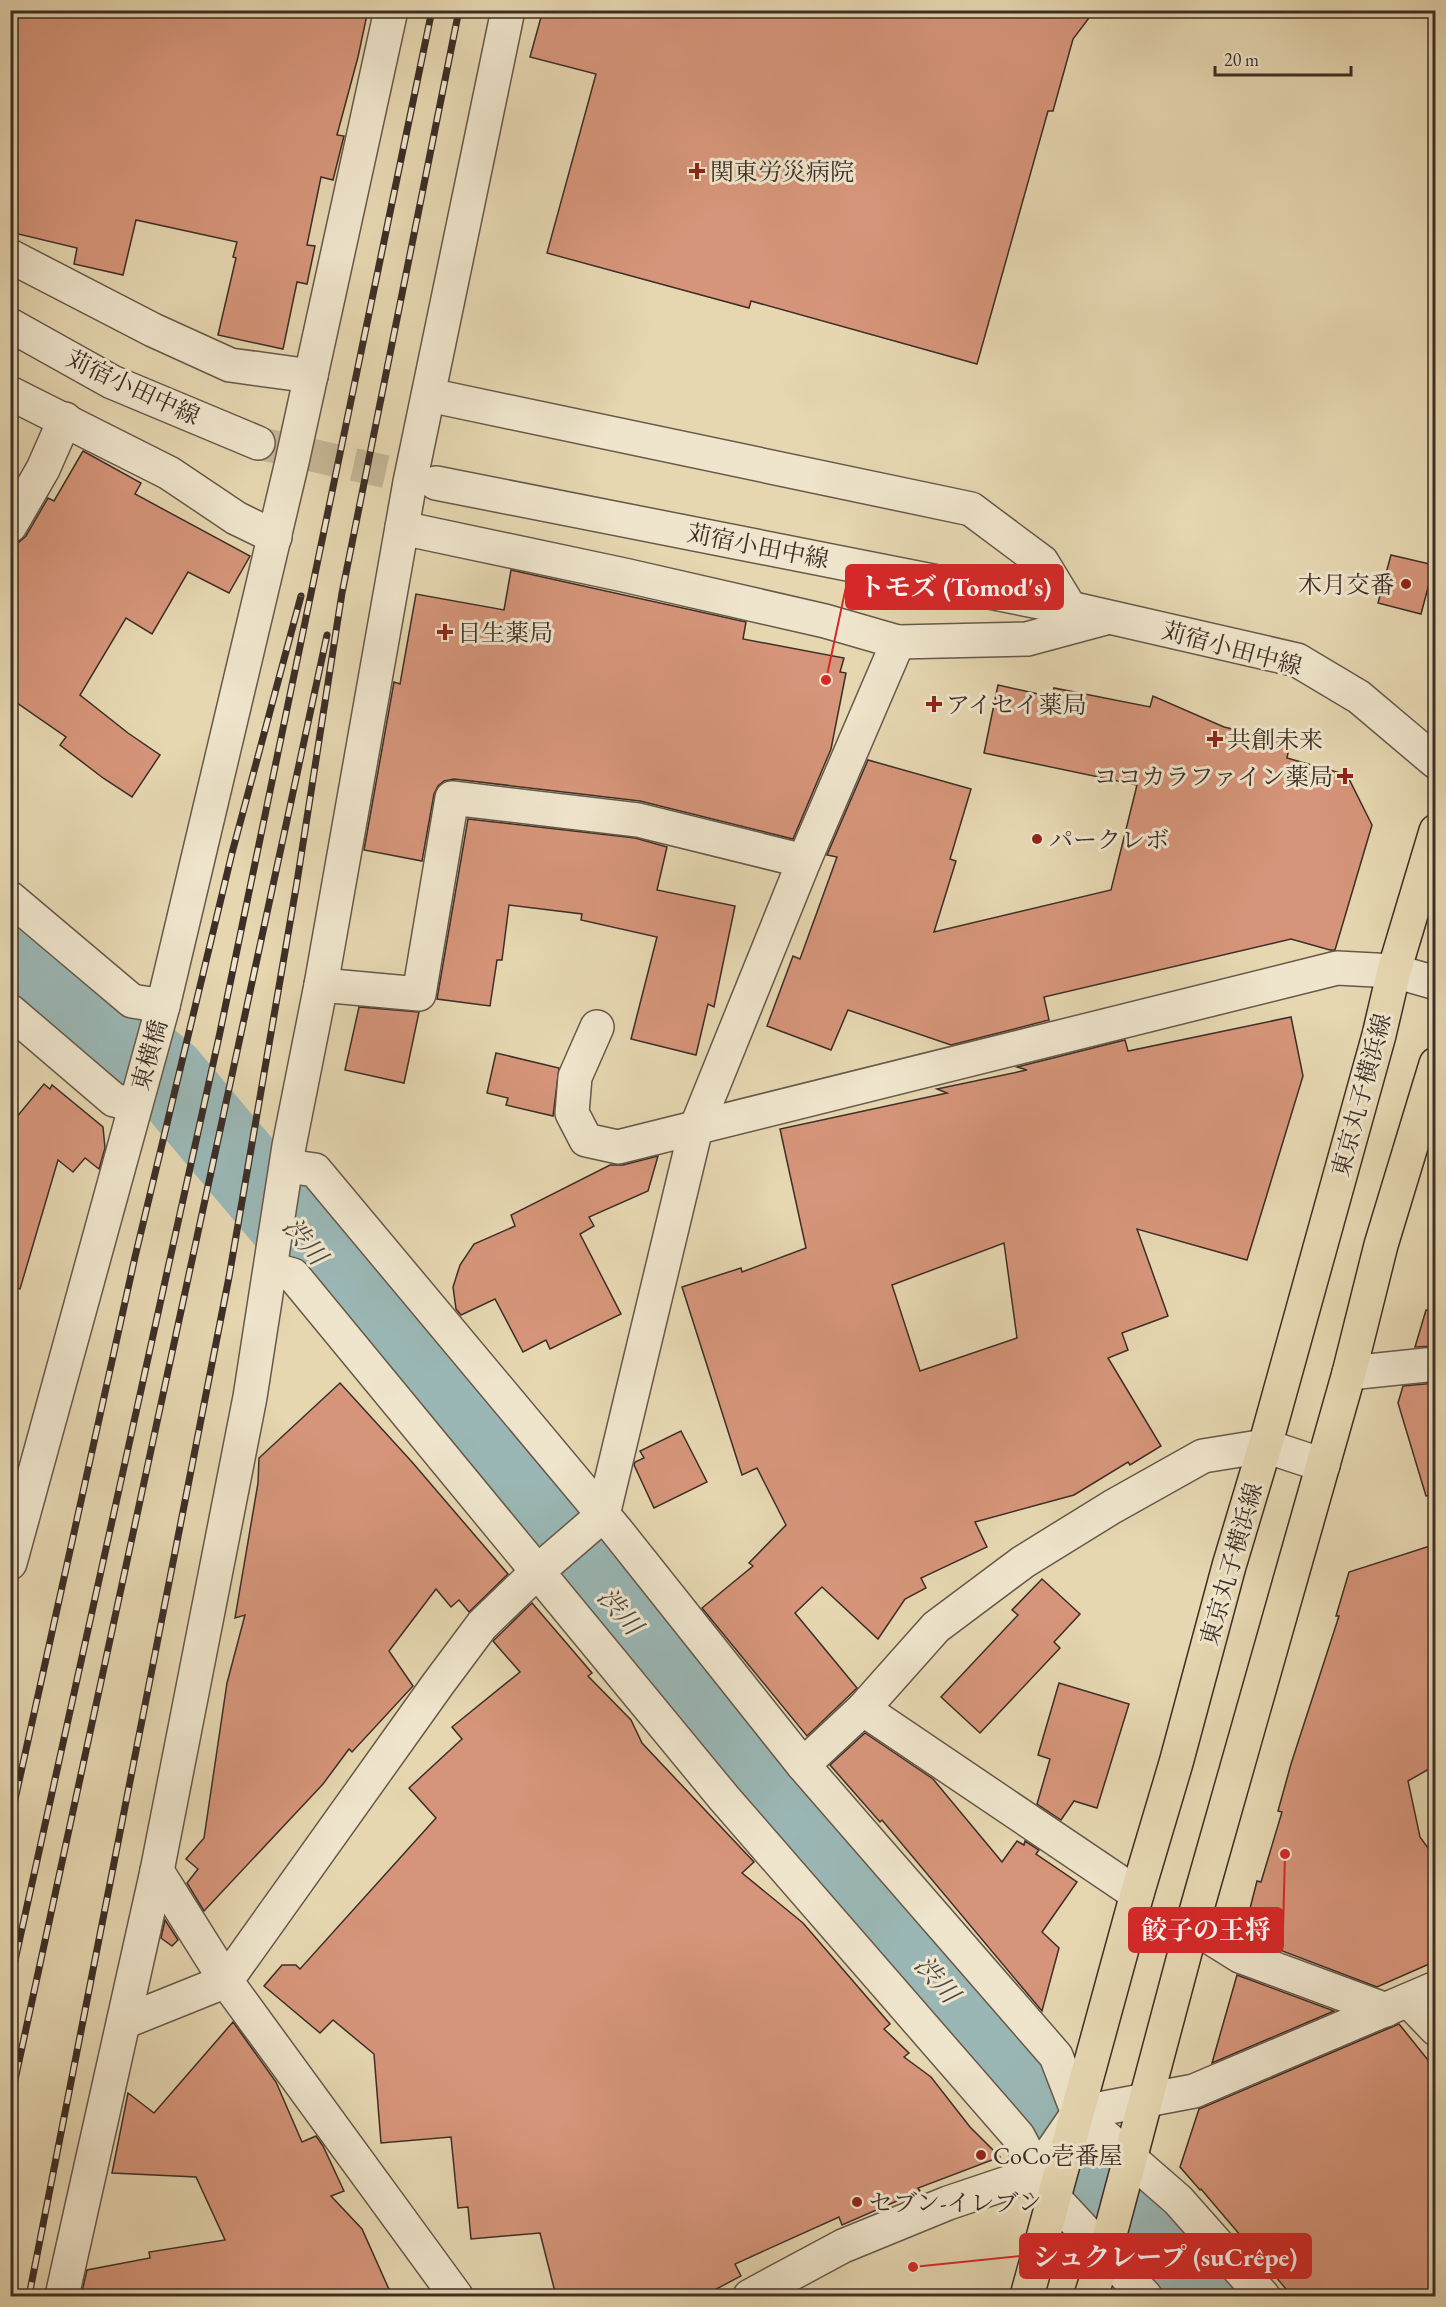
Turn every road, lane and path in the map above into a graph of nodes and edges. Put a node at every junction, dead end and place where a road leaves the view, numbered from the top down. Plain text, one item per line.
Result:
1 (391, 10) edge
2 (508, 10) edge
3 (10, 256) edge
4 (10, 325) edge
5 (311, 376) junction
6 (10, 393) edge
7 (429, 395) junction
8 (65, 419) junction
9 (258, 443) tunnel mouth
10 (436, 483) tunnel mouth
11 (10, 526) edge
12 (402, 528) junction
13 (274, 537) junction
14 (1070, 608) junction
15 (1110, 616) junction
16 (898, 642) junction
17 (1436, 762) edge
18 (1436, 831) edge
19 (804, 861) junction
20 (10, 898) edge
21 (1394, 971) junction
22 (1436, 983) edge
23 (321, 985) junction
24 (163, 1005) junction
25 (10, 1011) edge
26 (597, 1027) dead end
27 (1436, 1064) edge
28 (135, 1105) junction
29 (696, 1128) junction
30 (288, 1162) junction
31 (271, 1267) junction
32 (1436, 1364) edge
33 (1349, 1373) junction
34 (1265, 1446) junction
35 (1323, 1465) junction
36 (603, 1515) junction
37 (10, 1563) edge
38 (538, 1571) junction
39 (863, 1709) junction
40 (803, 1765) junction
41 (157, 1871) junction
42 (1137, 1894) junction
43 (1192, 1926) junction
44 (226, 1981) junction
45 (1410, 2000) edge
46 (124, 2022) junction
47 (1436, 2029) edge
48 (1146, 2100) junction
49 (1078, 2114) junction
50 (1130, 2158) junction
51 (1045, 2185) junction
52 (1105, 2253) junction
53 (62, 2296) edge
54 (456, 2296) edge
55 (750, 2296) edge
56 (1027, 2296) edge
57 (1091, 2296) edge
58 (1145, 2296) edge
59 (1263, 2296) edge

1 - 5 street, 東横橋
2 - 7 street
3 - 5 street
4 - 9 street, 苅宿小田中線
5 - 13 street, 東横橋
6 - 8 street
7 - 12 street
7 - 14 street
8 - 11 street
8 - 13 street
10 - 14 street, 苅宿小田中線
12 - 16 street
12 - 23 street
13 - 24 street, 東横橋
14 - 15 street, 苅宿小田中線
15 - 16 street
15 - 17 street, 苅宿小田中線
16 - 19 street
18 - 21 main road, 東京丸子横浜線
19 - 23 street
19 - 29 street
20 - 24 street
21 - 22 street
21 - 29 street
21 - 34 main road, 東京丸子横浜線
23 - 30 street
24 - 28 street, 東横橋
25 - 28 street
26 - 29 street
27 - 33 main road
28 - 37 street, 東横橋
29 - 36 street
30 - 31 street
30 - 36 street
31 - 38 street
31 - 41 street
32 - 33 street
33 - 35 main road
34 - 35 street
34 - 39 street
34 - 42 main road, 東京丸子横浜線
35 - 43 main road
36 - 38 street
36 - 40 street
38 - 44 street
38 - 51 street
39 - 40 street
39 - 42 street
40 - 49 street
41 - 44 street
41 - 46 street
42 - 49 main road, 東京丸子横浜線
43 - 45 street
43 - 48 main road
44 - 46 street
44 - 54 street
45 - 47 street
45 - 48 street
46 - 53 street
48 - 49 street
48 - 50 main road
49 - 50 street
49 - 51 main road, 東京丸子横浜線
50 - 52 main road
50 - 59 street
51 - 52 street
51 - 55 street
51 - 56 main road, 東京丸子横浜線
52 - 57 main road
52 - 58 street

